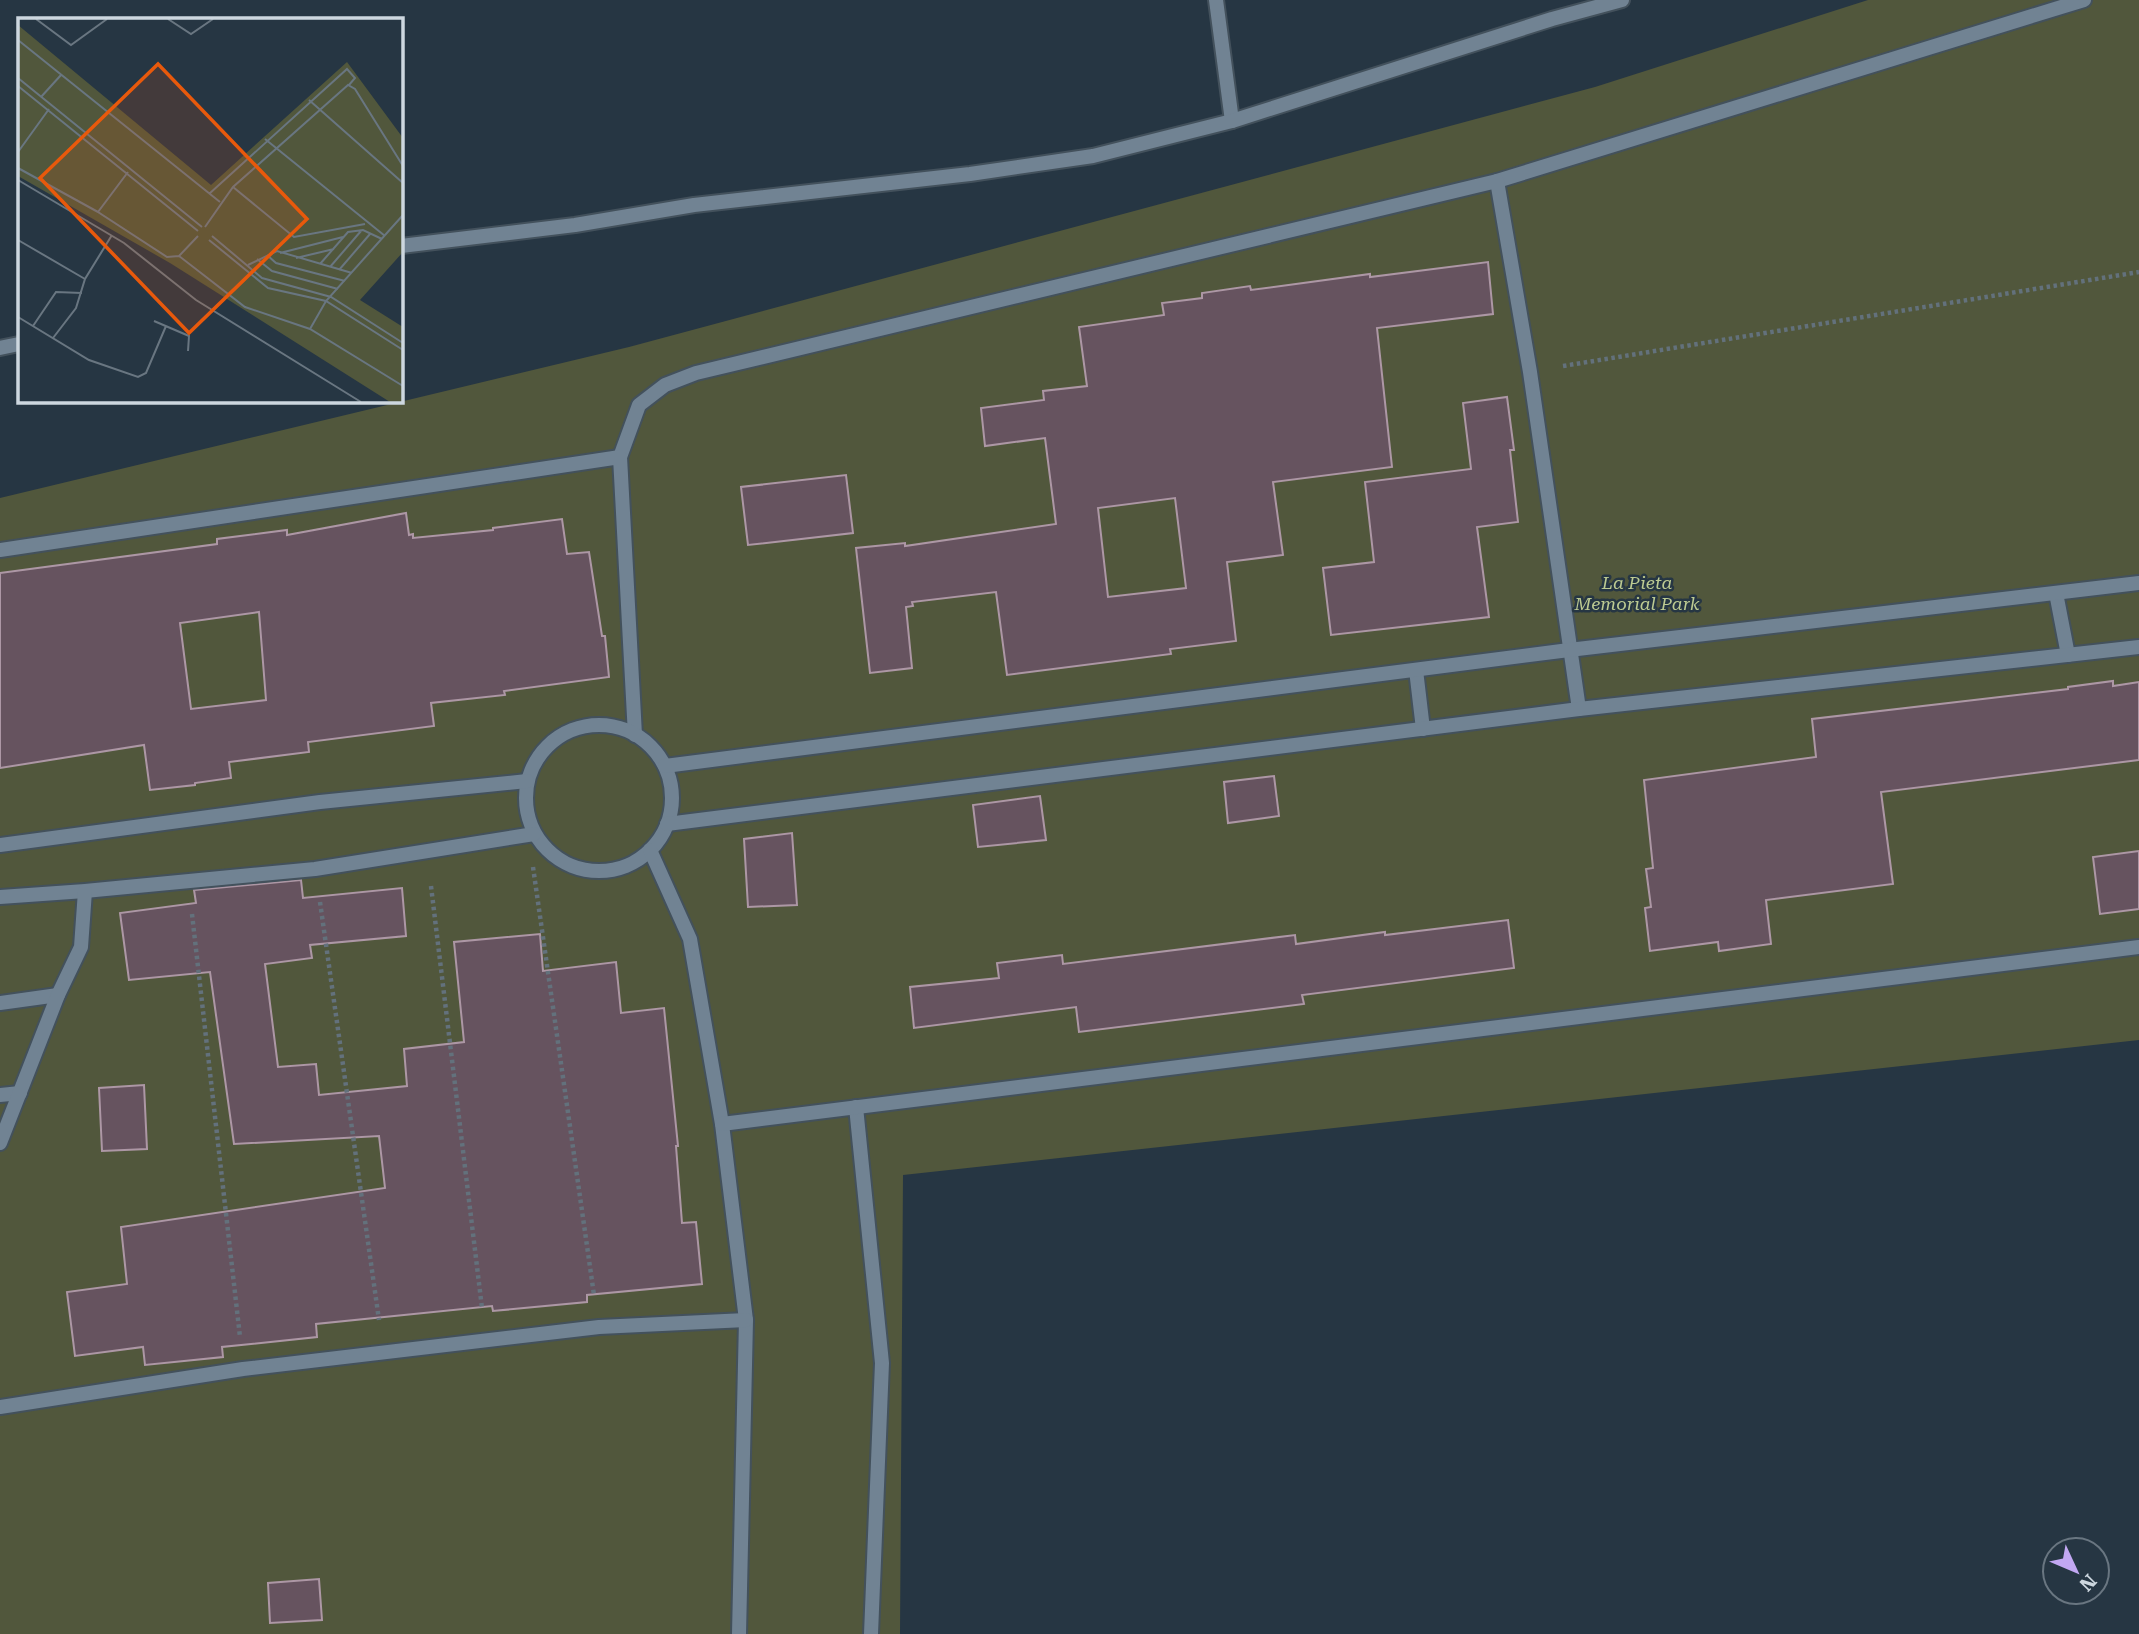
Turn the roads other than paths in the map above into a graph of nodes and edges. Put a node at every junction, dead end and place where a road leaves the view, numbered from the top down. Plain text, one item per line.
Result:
1 (1216, 0) edge
2 (1622, 0) edge
3 (2084, 0) edge
4 (1232, 121) junction
5 (1497, 181) junction
6 (402, 246) edge
7 (18, 344) edge
8 (0, 348) edge
9 (620, 457) junction
10 (0, 550) edge
11 (2139, 583) edge
12 (2056, 593) junction
13 (2139, 647) edge
14 (1569, 650) junction
15 (2068, 655) junction
16 (1416, 670) junction
17 (1579, 709) junction
18 (1423, 729) junction
19 (635, 735) junction
20 (665, 766) junction
21 (527, 782) junction
22 (667, 824) junction
23 (531, 834) junction
24 (0, 845) edge
25 (650, 850) junction
26 (85, 891) junction
27 (0, 897) edge
28 (2139, 947) edge
29 (58, 995) junction
30 (0, 1003) edge
31 (20, 1093) junction
32 (0, 1095) edge
33 (856, 1108) junction
34 (722, 1124) junction
35 (0, 1143) edge
36 (746, 1320) junction
37 (0, 1407) edge
38 (739, 1634) edge
39 (871, 1634) edge

1 - 4 street
2 - 4 street
3 - 5 street
4 - 6 street
5 - 9 street
5 - 14 street
7 - 8 street
9 - 10 street
9 - 19 street
11 - 12 street
12 - 14 street
12 - 15 street
13 - 15 street
14 - 16 street
14 - 17 street
15 - 17 street
16 - 18 street
16 - 20 street
17 - 18 street
18 - 22 street
19 - 20 street
19 - 21 street
20 - 22 street
21 - 23 street
21 - 24 street
22 - 25 street
23 - 25 street
23 - 26 street
25 - 34 street
26 - 27 street
26 - 29 street
28 - 33 street
29 - 30 street
29 - 31 street
31 - 32 street
31 - 35 street
33 - 34 street
33 - 39 street
34 - 36 street
36 - 37 street
36 - 38 street

